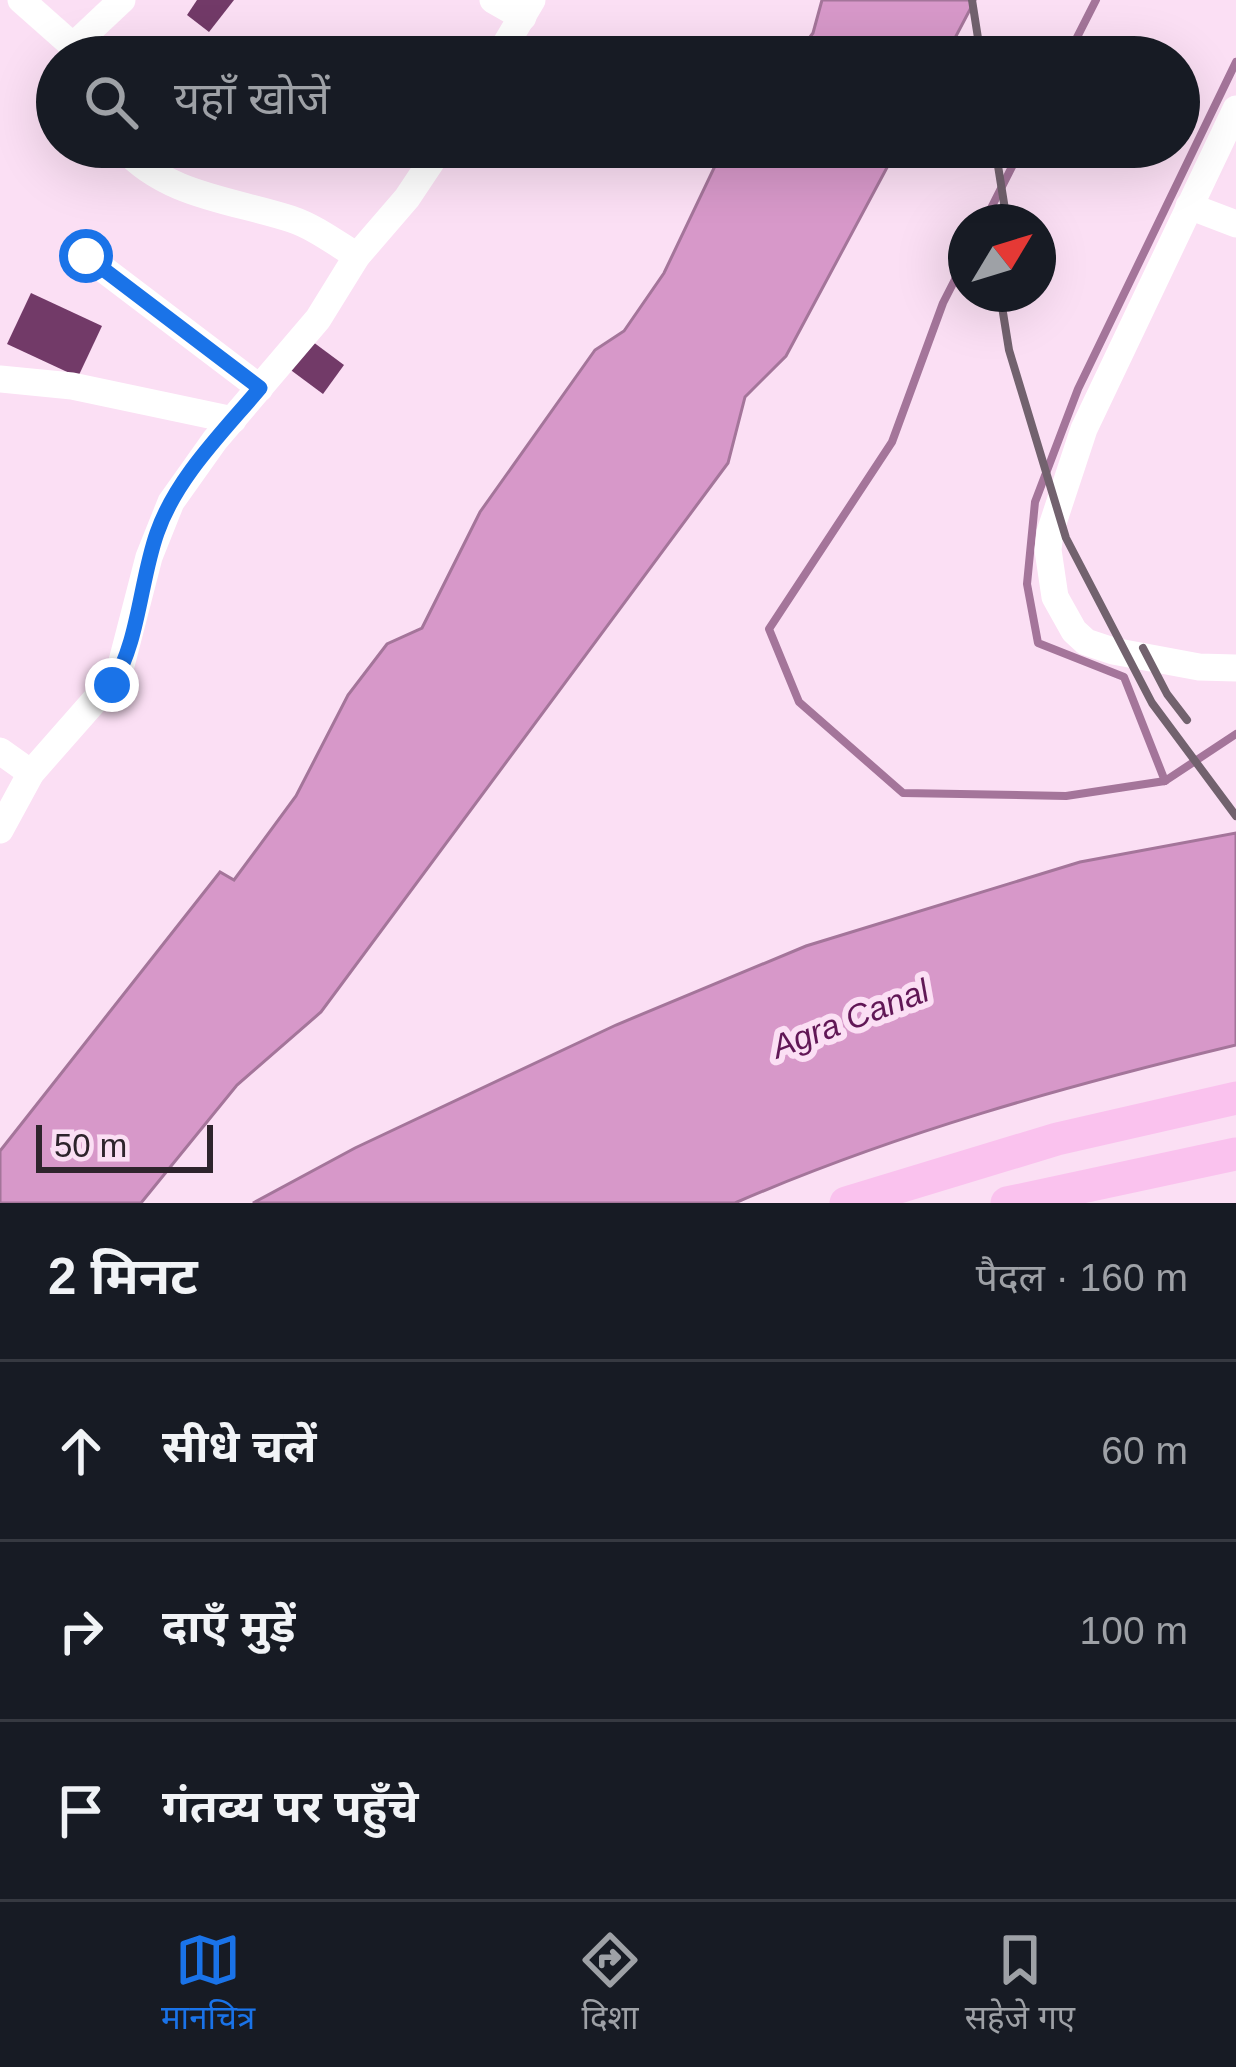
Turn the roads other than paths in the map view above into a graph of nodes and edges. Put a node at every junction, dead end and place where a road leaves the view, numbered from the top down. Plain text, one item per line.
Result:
1 (21, 0) edge
2 (122, 0) edge
3 (493, 0) edge
4 (528, 8) edge
5 (58, 36) edge
6 (89, 36) edge
7 (511, 36) edge
8 (1236, 109) edge
9 (146, 168) edge
10 (427, 168) edge
11 (1190, 206) junction
12 (1236, 224) edge
13 (86, 256) dead end
14 (356, 256) junction
15 (0, 380) edge
16 (260, 388) junction
17 (233, 420) junction
18 (1236, 668) edge
19 (0, 751) edge
20 (31, 773) junction
21 (0, 830) edge
22 (1236, 1098) edge
23 (1236, 1154) edge
24 (846, 1203) edge
25 (1007, 1203) edge

1 - 5 street
2 - 6 street
3 - 4 street
4 - 7 street
8 - 11 street
9 - 14 street
10 - 14 street
11 - 12 street
11 - 18 street
13 - 16 street
14 - 16 street
15 - 17 street
16 - 17 street
17 - 20 street
19 - 20 street
20 - 21 street
22 - 24 main road
23 - 25 main road

